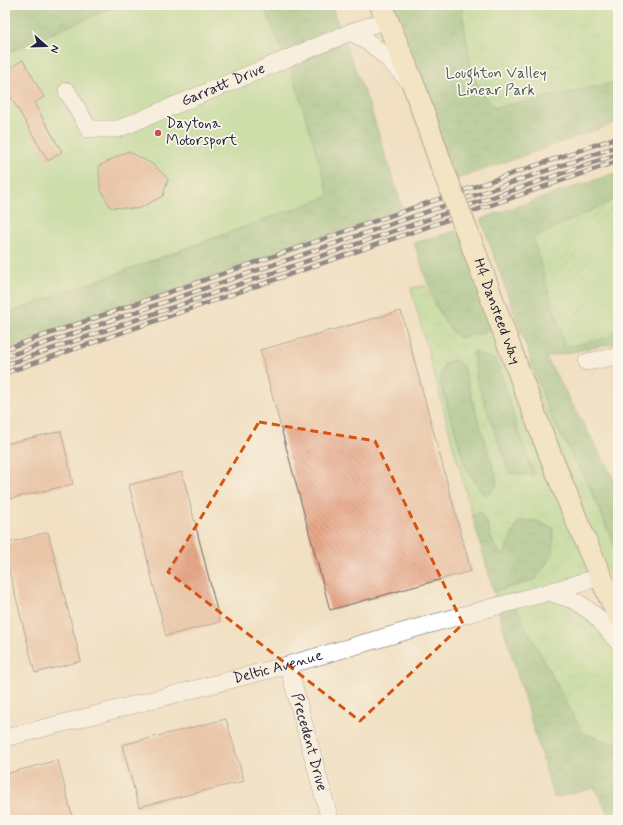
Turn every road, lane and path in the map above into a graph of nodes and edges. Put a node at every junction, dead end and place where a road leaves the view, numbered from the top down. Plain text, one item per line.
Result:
1 (384, 12) edge
2 (351, 32) junction
3 (414, 86) junction
4 (67, 91) dead end
5 (618, 356) edge
6 (586, 362) dead end
7 (600, 577) junction
8 (549, 592) junction
9 (618, 599) edge
10 (618, 615) edge
11 (618, 642) edge
12 (288, 665) junction
13 (5, 738) edge
14 (330, 820) edge

1 - 2 street, Garratt Drive
1 - 3 street, H4 Dansteed Way
2 - 3 street
2 - 4 street, Garratt Drive
3 - 7 street, H4 Dansteed Way, bridge
5 - 6 street
7 - 8 street, Deltic Avenue
7 - 9 street
7 - 10 street, H4 Dansteed Way
8 - 11 street
8 - 12 street, Deltic Avenue
12 - 13 street, Deltic Avenue
12 - 14 street, Precedent Drive

